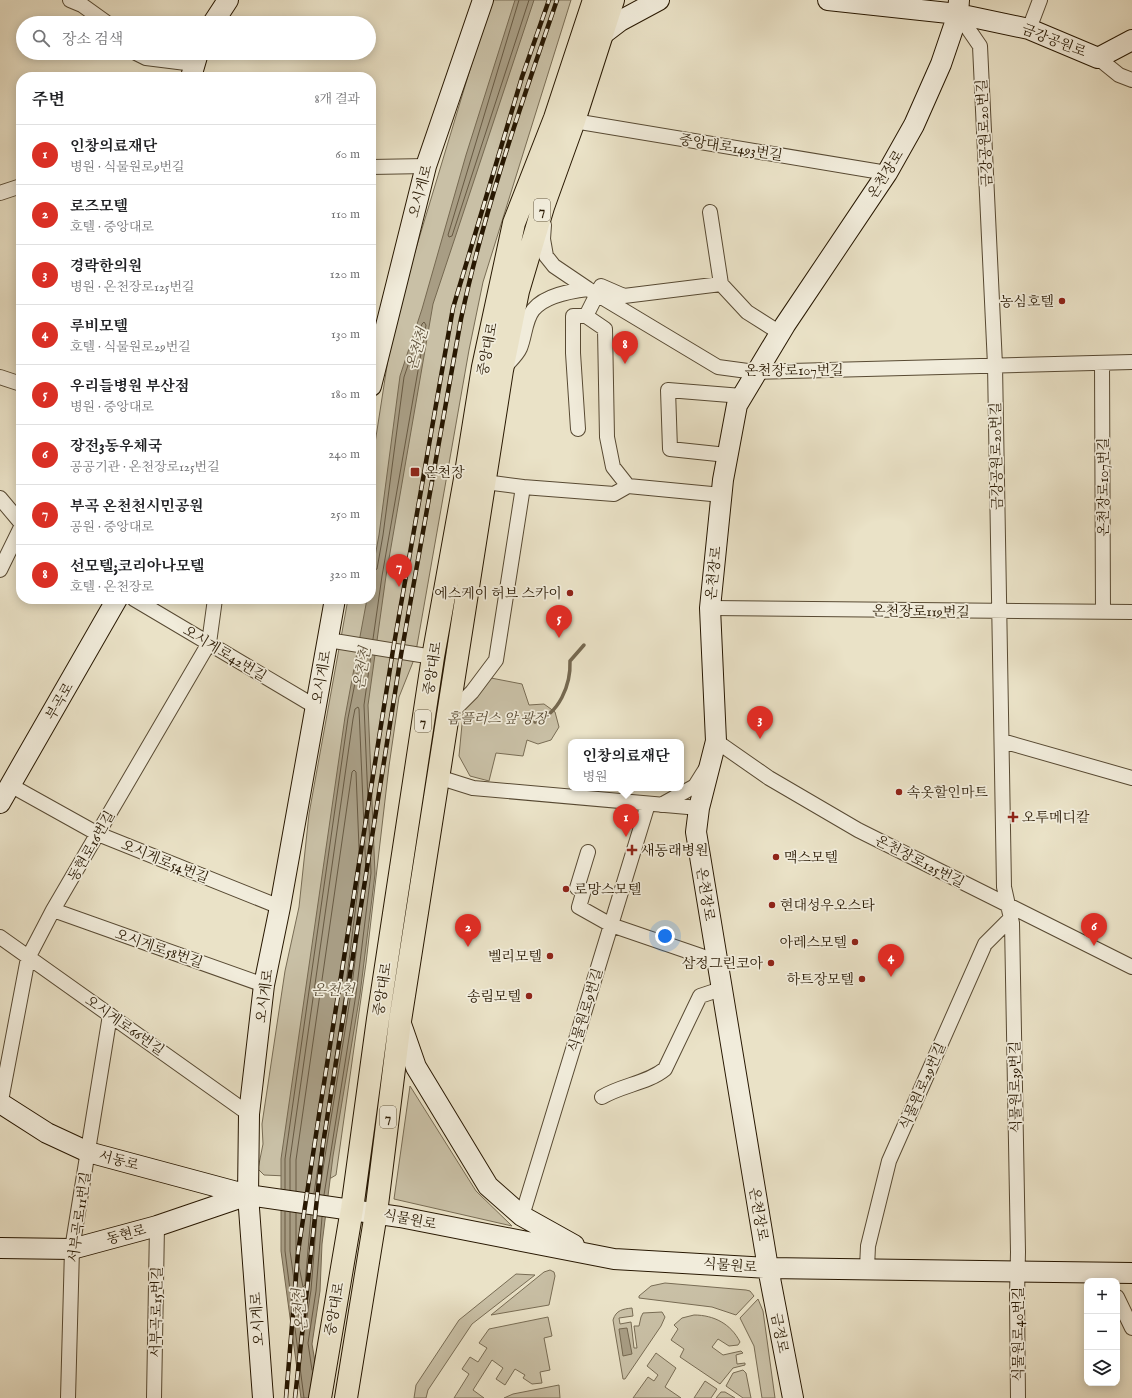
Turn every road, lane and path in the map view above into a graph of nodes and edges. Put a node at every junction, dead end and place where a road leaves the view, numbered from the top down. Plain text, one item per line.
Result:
1 (70, 0) edge
2 (228, 0) edge
3 (482, 0) edge
4 (594, 0) edge
5 (614, 0) edge
6 (658, 0) edge
7 (828, 0) edge
8 (1040, 0) edge
9 (959, 7) edge
10 (97, 16) edge
11 (218, 16) edge
12 (1029, 29) junction
13 (603, 34) junction
14 (1132, 40) edge
15 (1098, 58) junction
16 (160, 60) edge
17 (195, 65) edge
18 (1132, 80) edge
19 (574, 121) junction
20 (426, 166) junction
21 (376, 167) edge
22 (887, 173) junction
23 (16, 188) edge
24 (0, 194) edge
25 (543, 207) junction
26 (710, 212) dead end
27 (721, 284) junction
28 (592, 292) junction
29 (579, 316) junction
30 (780, 333) junction
31 (1102, 362) junction
32 (1132, 362) edge
33 (995, 365) junction
34 (376, 366) edge
35 (502, 370) junction
36 (755, 372) junction
37 (0, 377) edge
38 (16, 382) edge
39 (742, 396) junction
40 (578, 429) dead end
41 (727, 455) junction
42 (485, 482) junction
43 (628, 486) junction
44 (523, 487) junction
45 (722, 495) junction
46 (0, 498) edge
47 (16, 517) edge
48 (16, 537) edge
49 (0, 570) edge
50 (114, 604) edge
51 (143, 604) edge
52 (214, 604) edge
53 (334, 604) edge
54 (710, 608) junction
55 (998, 612) junction
56 (1103, 612) junction
57 (1132, 612) edge
58 (328, 640) junction
59 (209, 643) junction
60 (433, 657) junction
61 (316, 707) junction
62 (447, 718) junction
63 (716, 741) junction
64 (1002, 741) junction
65 (711, 761) junction
66 (438, 777) junction
67 (1132, 778) edge
68 (10, 786) junction
69 (684, 791) edge
70 (684, 791) edge
71 (0, 803) edge
72 (655, 804) junction
73 (699, 808) junction
74 (98, 834) junction
75 (588, 852) dead end
76 (280, 907) junction
77 (53, 910) junction
78 (1010, 912) junction
79 (611, 925) junction
80 (0, 937) edge
81 (28, 958) junction
82 (716, 961) junction
83 (1132, 967) edge
84 (264, 985) junction
85 (721, 989) junction
86 (110, 1014) junction
87 (400, 1021) junction
88 (602, 1097) dead end
89 (0, 1104) edge
90 (249, 1114) junction
91 (88, 1152) junction
92 (248, 1195) junction
93 (342, 1208) junction
94 (376, 1213) junction
95 (522, 1216) junction
96 (157, 1226) junction
97 (0, 1248) edge
98 (72, 1249) junction
99 (614, 1259) junction
100 (768, 1268) junction
101 (866, 1268) junction
102 (1018, 1270) junction
103 (1132, 1273) edge
104 (1107, 1276) edge
105 (1120, 1303) edge
106 (1132, 1328) edge
107 (347, 1389) edge
108 (68, 1398) edge
109 (154, 1398) edge
110 (263, 1398) edge
111 (320, 1398) edge
112 (793, 1398) edge
113 (1018, 1398) edge

1 - 10 street
2 - 11 main road
3 - 20 main road, 오시게로
4 - 60 main road, 중앙대로 / 7
5 - 13 main road, 중앙대로 / 7
6 - 13 main road
7 - 9 main road, 금강공원로
8 - 12 street
9 - 12 main road, 금강공원로
9 - 22 main road, 온천장로
9 - 33 street, 금강공원로20번길
12 - 15 main road, 금강공원로
13 - 19 main road, 중앙대로 / 7
14 - 15 main road, 금강공원로
15 - 18 street
16 - 17 street
19 - 22 street, 중앙대로1493번길
19 - 25 main road, 중앙대로 / 7
20 - 21 street
20 - 34 main road, 오시게로
22 - 30 main road, 온천장로
23 - 24 street
25 - 28 street, 온천장로107번길
25 - 35 main road, 중앙대로 / 7
26 - 27 street
27 - 28 street
27 - 30 street
28 - 29 street
28 - 35 street
28 - 36 street, 온천장로107번길
29 - 40 street
29 - 43 street
30 - 36 main road, 온천장로
31 - 32 street, 온천장로107번길
31 - 33 street, 온천장로107번길
31 - 56 street, 온천장로107번길
33 - 36 street, 온천장로107번길
33 - 55 street, 금강공원로20번길
35 - 42 main road, 중앙대로 / 7
36 - 39 main road, 온천장로
37 - 38 street
39 - 41 main road, 온천장로
39 - 41 street
41 - 45 main road, 온천장로
42 - 44 street
42 - 62 main road, 중앙대로 / 7
43 - 44 street
43 - 45 street
44 - 62 street
45 - 54 main road, 온천장로
46 - 47 street
48 - 49 street
50 - 68 main road, 부곡로
51 - 59 street, 오시게로42번길
52 - 59 street, 동현로16번길
53 - 58 main road, 오시게로
54 - 55 street, 온천장로119번길
54 - 63 main road, 온천장로
55 - 56 street, 온천장로119번길
55 - 64 street, 금강공원로20번길
56 - 57 street, 온천장로119번길
58 - 60 street
58 - 61 main road, 오시게로
59 - 61 street, 오시게로42번길
59 - 74 street, 동현로16번길
60 - 93 main road, 중앙대로 / 7
61 - 76 main road, 오시게로
62 - 66 main road, 중앙대로 / 7
63 - 65 main road, 온천장로
63 - 78 street, 온천장로125번길
64 - 67 street
64 - 78 street, 금강공원로20번길
65 - 69 street
65 - 73 main road, 온천장로
66 - 72 street
66 - 87 main road, 중앙대로 / 7
68 - 71 main road, 부곡로
68 - 74 street, 오시게로54번길
70 - 72 street
72 - 73 street
72 - 79 street, 식물원로9번길
73 - 82 main road, 온천장로
74 - 76 street, 오시게로54번길
74 - 77 street, 동현로16번길
75 - 79 street
76 - 84 main road, 오시게로
77 - 81 street, 동현로16번길
77 - 84 street, 오시게로58번길
78 - 83 street, 온천장로125번길
78 - 101 street, 식물원로29번길
78 - 102 street, 식물원로39번길
79 - 82 street
79 - 95 street, 식물원로9번길
80 - 81 street, 오시게로66번길
81 - 86 street, 오시게로66번길
81 - 89 street, 동현로16번길
82 - 85 main road, 온천장로
84 - 90 main road, 오시게로
85 - 88 street
85 - 100 main road, 온천장로
86 - 90 street, 오시게로66번길
86 - 91 street, 서부곡로11번길
87 - 94 main road, 중앙대로 / 7
87 - 95 main road
89 - 91 main road, 서동로
90 - 92 main road, 오시게로
91 - 92 main road, 서동로
91 - 98 street, 서부곡로11번길
92 - 93 main road, 서동로
92 - 96 main road, 동현로
92 - 110 main road, 오시게로
93 - 94 main road, 식물원로
93 - 111 main road, 중앙대로 / 7
94 - 99 main road, 식물원로
94 - 107 main road, 중앙대로 / 7
95 - 99 main road
96 - 98 main road, 동현로
96 - 109 street, 서부곡로15번길
97 - 98 main road, 동현로
98 - 108 street, 서부곡로11번길
99 - 100 main road, 식물원로
100 - 101 main road, 식물원로
100 - 112 main road, 금정로
101 - 102 main road, 식물원로
102 - 104 main road, 식물원로
102 - 113 street, 식물원로40번길
103 - 104 main road, 식물원로
105 - 106 street

